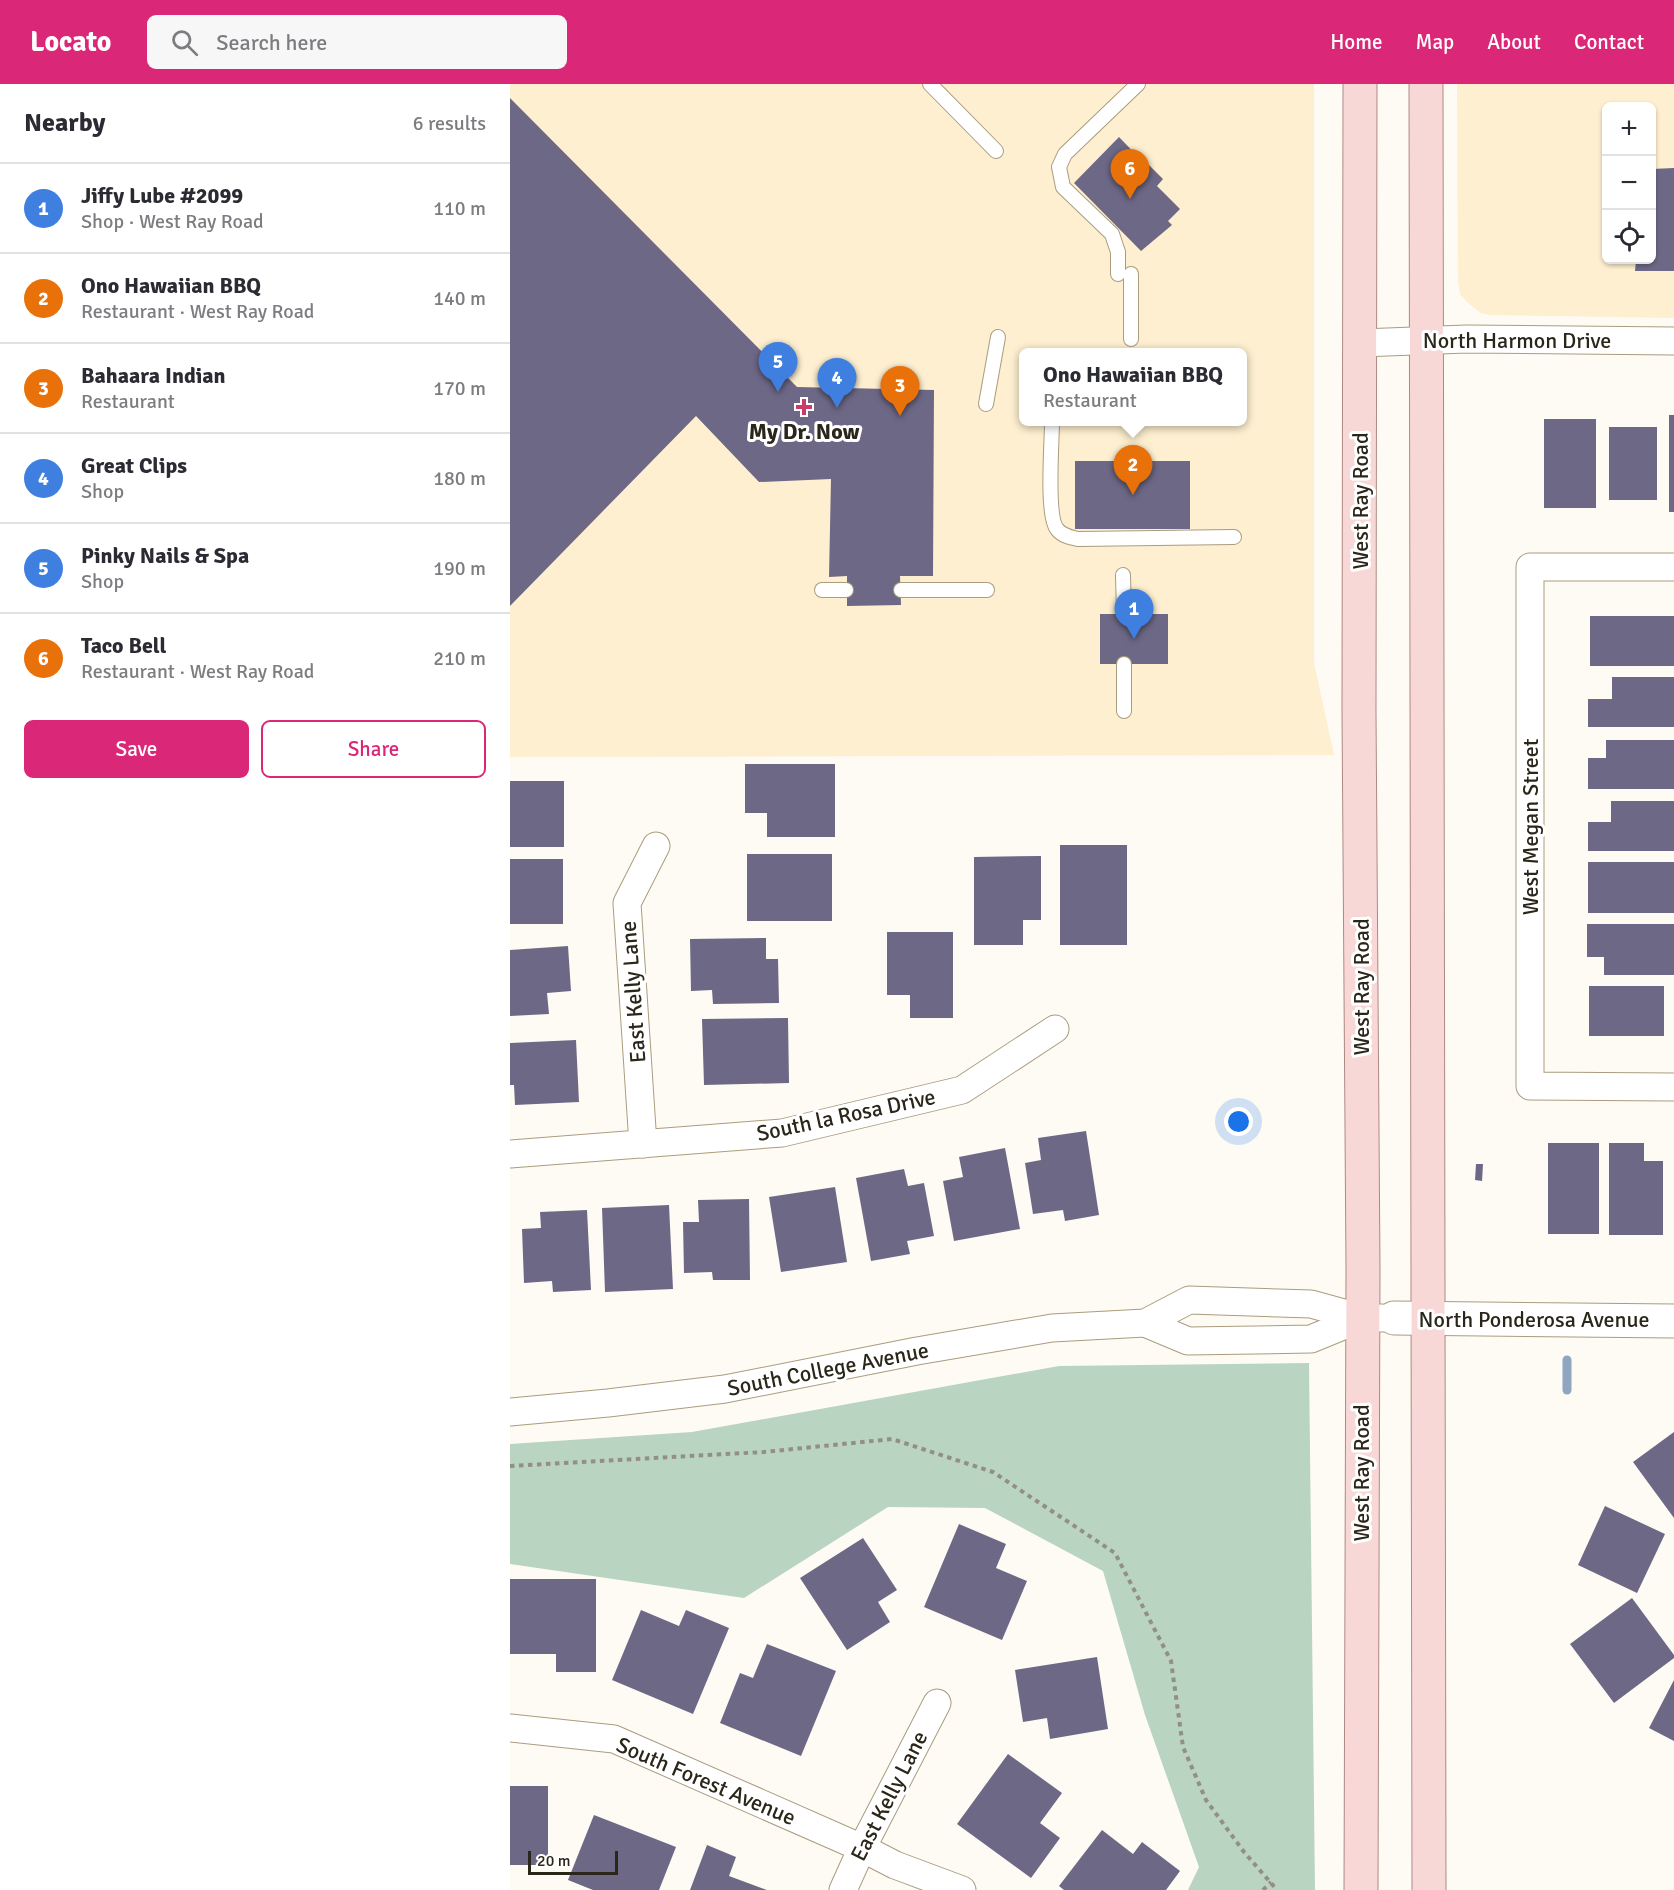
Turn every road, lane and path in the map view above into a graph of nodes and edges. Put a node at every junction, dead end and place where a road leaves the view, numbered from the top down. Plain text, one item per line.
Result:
1 (930, 84) edge
2 (1138, 84) edge
3 (1360, 84) edge
4 (1426, 84) edge
5 (996, 151) dead end
6 (998, 337) dead end
7 (1131, 339) dead end
8 (1427, 339) junction
9 (1674, 341) edge
10 (1361, 343) junction
11 (986, 404) dead end
12 (1052, 426) edge
13 (1234, 537) dead end
14 (1674, 567) edge
15 (1123, 575) dead end
16 (822, 590) dead end
17 (846, 590) dead end
18 (901, 590) dead end
19 (987, 590) dead end
20 (1124, 614) dead end
21 (1124, 664) dead end
22 (1124, 711) dead end
23 (656, 846) dead end
24 (1055, 1029) dead end
25 (1674, 1087) edge
26 (643, 1144) junction
27 (510, 1154) edge
28 (1362, 1318) junction
29 (1394, 1318) joint
30 (1428, 1319) junction
31 (1674, 1320) edge
32 (1145, 1323) junction
33 (510, 1412) edge
34 (510, 1466) edge
35 (937, 1703) dead end
36 (510, 1728) edge
37 (862, 1848) junction
38 (1270, 1882) junction
39 (843, 1890) edge
40 (962, 1890) edge
41 (1263, 1890) edge
42 (1277, 1890) edge
43 (1361, 1890) edge
44 (1429, 1890) edge

1 - 5 lane
2 - 7 lane
3 - 10 main road, West Ray Road
4 - 8 main road
6 - 11 lane
8 - 9 street, North Harmon Drive
8 - 10 street, North Harmon Drive
8 - 30 main road
10 - 28 main road, West Ray Road
12 - 13 lane
14 - 25 street, West Megan Street
15 - 20 lane
16 - 17 lane
18 - 19 lane
21 - 22 lane
23 - 26 street, East Kelly Lane
24 - 26 street, South la Rosa Drive
26 - 27 street, South la Rosa Drive
28 - 29 street, South College Avenue
28 - 32 street, South College Avenue
28 - 32 street, South College Avenue
28 - 43 main road, West Ray Road
29 - 30 street, North Ponderosa Avenue
30 - 31 street, North Ponderosa Avenue
30 - 44 main road
32 - 33 street, South College Avenue
34 - 38 path
35 - 37 street, East Kelly Lane
36 - 37 street, South Forest Avenue
37 - 39 street, East Kelly Lane
37 - 40 street, South Forest Avenue
38 - 41 path
38 - 42 path

